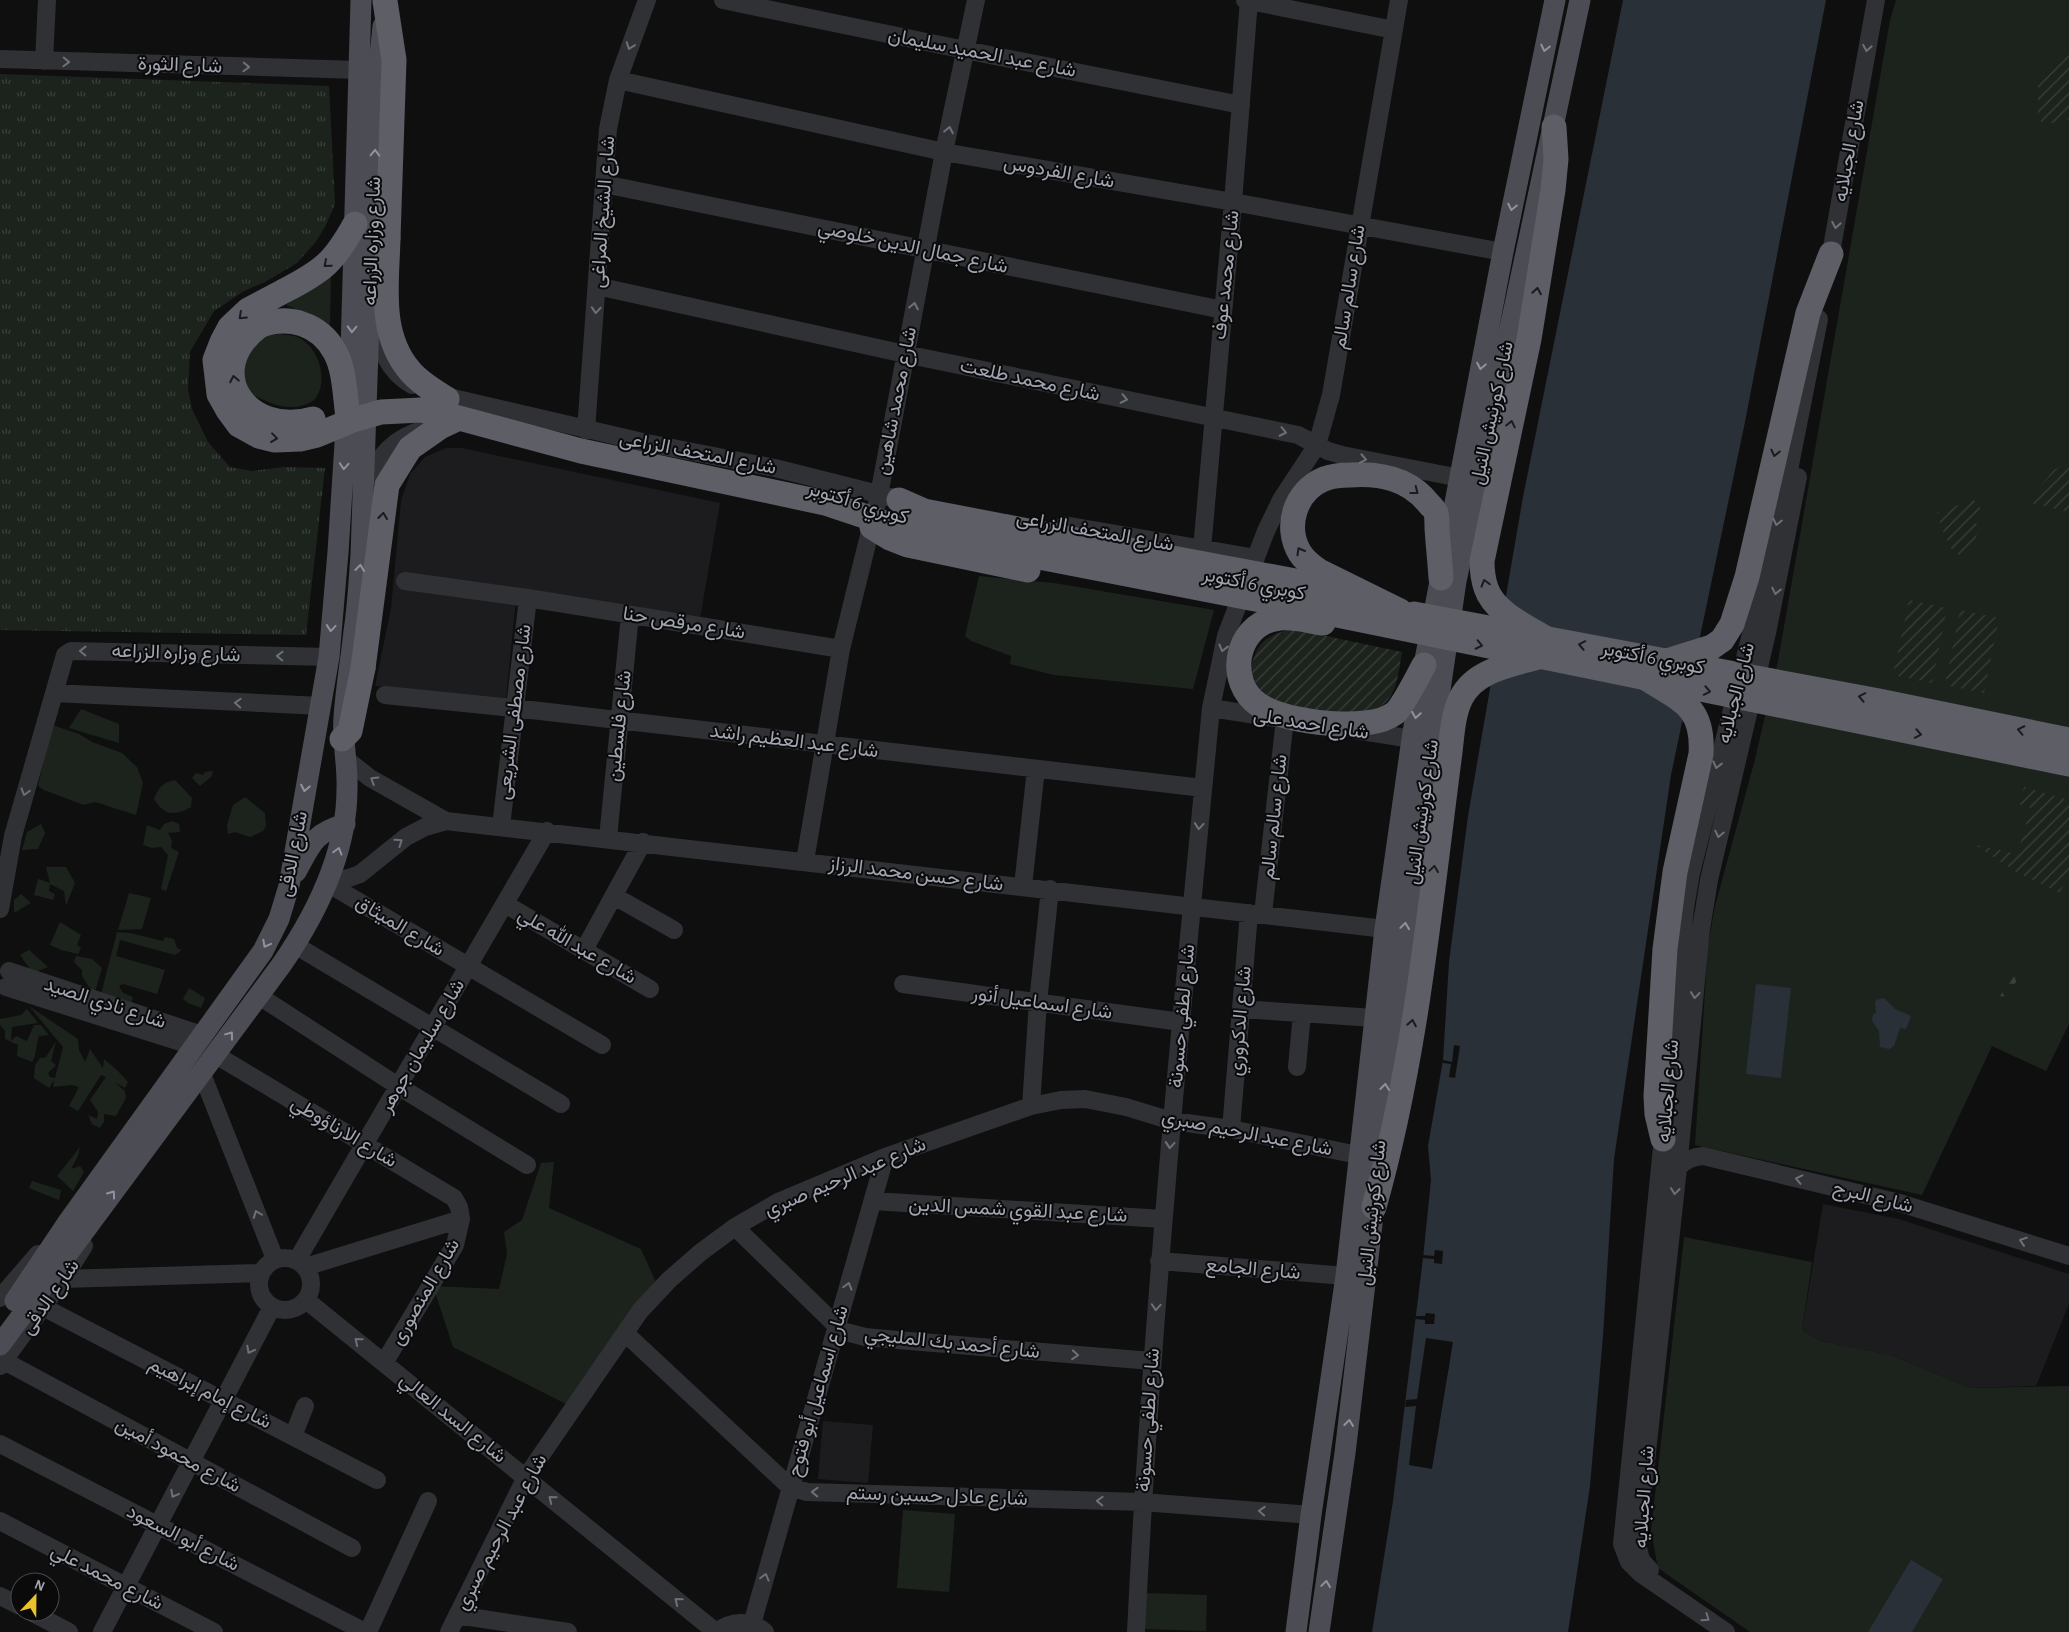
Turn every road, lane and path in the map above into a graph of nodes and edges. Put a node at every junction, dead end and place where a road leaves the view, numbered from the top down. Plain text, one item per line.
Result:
1 (47, 0) edge
2 (361, 0) edge
3 (386, 0) edge
4 (647, 0) edge
5 (723, 0) edge
6 (976, 0) edge
7 (1248, 0) edge
8 (1399, 0) edge
9 (1555, 0) edge
10 (1580, 0) edge
11 (1876, 0) edge
12 (1394, 30) junction
13 (965, 50) junction
14 (0, 58) edge
15 (44, 61) junction
16 (359, 70) junction
17 (618, 80) junction
18 (1241, 105) junction
19 (1554, 126) junction
20 (944, 152) junction
21 (604, 184) junction
22 (1234, 202) junction
23 (355, 224) junction
24 (1359, 225) junction
25 (925, 250) junction
26 (1503, 252) junction
27 (1831, 254) junction
28 (597, 286) junction
29 (1822, 302) junction
30 (370, 306) junction
31 (1223, 310) junction
32 (905, 354) junction
33 (482, 404) junction
34 (459, 416) junction
35 (348, 417) junction
36 (1212, 417) junction
37 (586, 430) junction
38 (1317, 445) junction
39 (1460, 478) junction
40 (365, 481) junction
41 (889, 498) junction
42 (872, 527) junction
43 (1202, 549) junction
44 (1256, 558) junction
45 (1441, 578) junction
46 (405, 581) dead end
47 (528, 598) junction
48 (1238, 602) junction
49 (1362, 604) junction
50 (1332, 614) junction
51 (630, 615) junction
52 (1399, 619) junction
53 (1542, 648) junction
54 (841, 649) junction
55 (329, 658) junction
56 (1667, 660) junction
57 (1424, 665) junction
58 (1647, 679) junction
59 (54, 694) junction
60 (385, 695) dead end
61 (321, 706) junction
62 (514, 708) junction
63 (1211, 708) junction
64 (1279, 716) junction
65 (619, 720) junction
66 (1412, 739) junction
67 (2069, 740) edge
68 (826, 744) junction
69 (345, 750) junction
70 (2069, 764) edge
71 (1036, 769) junction
72 (1203, 788) junction
73 (446, 821) junction
74 (345, 824) junction
75 (501, 826) junction
76 (548, 831) junction
77 (608, 838) junction
78 (643, 842) junction
79 (805, 861) junction
80 (327, 880) junction
81 (289, 886) junction
82 (1023, 886) junction
83 (1050, 889) junction
84 (614, 896) junction
85 (505, 904) junction
86 (1192, 906) junction
87 (0, 909) edge
88 (1256, 913) junction
89 (1385, 929) junction
90 (674, 930) dead end
91 (296, 944) junction
92 (584, 950) junction
93 (468, 966) junction
94 (4, 978) edge
95 (903, 984) dead end
96 (650, 989) dead end
97 (259, 996) junction
98 (1038, 1002) junction
99 (1241, 1009) junction
100 (1302, 1013) junction
101 (1374, 1018) junction
102 (1181, 1022) junction
103 (433, 1027) junction
104 (197, 1041) junction
105 (602, 1045) dead end
106 (216, 1054) junction
107 (1297, 1068) dead end
108 (202, 1074) junction
109 (398, 1086) junction
110 (561, 1104) dead end
111 (1031, 1106) junction
112 (1172, 1120) junction
113 (1230, 1129) junction
114 (1663, 1139) junction
115 (365, 1144) junction
116 (1358, 1155) junction
117 (885, 1158) junction
118 (527, 1164) dead end
119 (1678, 1168) junction
120 (872, 1201) junction
121 (1374, 1208) junction
122 (461, 1219) junction
123 (1163, 1219) junction
124 (91, 1223) junction
125 (66, 1225) junction
126 (735, 1227) junction
127 (2069, 1256) edge
128 (275, 1259) junction
129 (1159, 1262) junction
130 (301, 1264) junction
131 (260, 1274) junction
132 (1346, 1276) junction
133 (63, 1280) junction
134 (0, 1298) edge
135 (306, 1300) junction
136 (272, 1307) junction
137 (43, 1308) junction
138 (0, 1322) edge
139 (837, 1327) junction
140 (625, 1333) junction
141 (1, 1358) edge
142 (1152, 1361) junction
143 (384, 1363) junction
144 (224, 1400) junction
145 (305, 1406) dead end
146 (293, 1436) junction
147 (0, 1444) edge
148 (191, 1462) junction
149 (526, 1477) junction
150 (378, 1480) dead end
151 (790, 1487) junction
152 (428, 1502) dead end
153 (1142, 1502) junction
154 (1311, 1515) junction
155 (0, 1521) edge
156 (158, 1525) junction
157 (352, 1548) dead end
158 (126, 1587) junction
159 (1687, 1605) junction
160 (457, 1615) junction
161 (50, 1622) edge
162 (758, 1628) edge
163 (69, 1632) edge
164 (102, 1632) edge
165 (214, 1632) edge
166 (367, 1632) edge
167 (449, 1632) edge
168 (568, 1632) edge
169 (716, 1632) edge
170 (1136, 1632) edge
171 (1296, 1632) edge
172 (1318, 1632) edge
173 (1726, 1632) edge

1 - 15 street
2 - 16 main road, شارع وزاره الزراعه
30 -> 3 main road, شارع وزاره الزراعه
3 - 34 highway, bridge
4 -> 17 street, شارع الشيخ المراغى
5 - 13 street, شارع عبد الحميد سليمان
6 - 13 street, شارع محمد شاهين
7 - 12 street
7 - 18 street, شارع محمد عوف
8 - 12 street, شارع سالم سالم
9 -> 26 main road, شارع كورنيش النيل
10 - 19 main road, شارع كورنيش النيل
11 -> 27 street, شارع الجبلايه
12 - 24 street, شارع سالم سالم
13 - 18 street, شارع عبد الحميد سليمان
20 -> 13 street, شارع محمد شاهين
14 - 15 street, شارع الثورة
15 -> 16 street, شارع الثورة
16 - 23 main road, شارع وزاره الزراعه
17 - 20 street, شارع الفردوس
17 - 21 street, شارع الشيخ المراغى
18 - 22 street, شارع محمد عوف
53 -> 19 highway
121 -> 19 main road, شارع كورنيش النيل
20 - 22 street, شارع الفردوس
20 - 25 street, شارع محمد شاهين
21 - 25 street, شارع جمال الدين خلوصي
21 - 28 street, شارع الشيخ المراغى
22 - 24 street, شارع الفردوس
22 - 31 street, شارع محمد عوف
23 -> 34 highway, bridge
23 -> 35 main road, شارع وزاره الزراعه
24 - 26 street, شارع الفردوس
24 - 38 street, شارع سالم سالم
25 - 31 street, شارع جمال الدين خلوصي
32 -> 25 street, شارع محمد شاهين
26 -> 39 main road, شارع كورنيش النيل
27 - 29 street, شارع الجبلايه
27 -> 56 highway
28 - 32 street, شارع محمد طلعت
28 -> 37 street, شارع الشيخ المراغى
29 -> 114 street, شارع الجبلايه
29 -> 119 street, شارع الجبلايه
30 - 33 street, شارع المتحف الزراعى
30 - 40 main road, شارع وزاره الزراعه
31 - 36 street, شارع محمد عوف
32 -> 36 street, شارع محمد طلعت
32 - 41 street, شارع محمد شاهين
33 - 34 street
33 - 37 street, شارع المتحف الزراعى
34 -> 35 highway, bridge
34 - 40 street, شارع المتحف الزراعى
34 - 42 street, شارع المتحف الزراعى
34 - 49 highway, كوبري 6 أكتوبر, bridge
34 - 50 highway, كوبري 6 أكتوبر, bridge
69 -> 34 highway, bridge
35 -> 55 main road, شارع الدقى
36 -> 38 street, شارع محمد طلعت
36 - 43 street, شارع محمد عوف
37 - 41 street, شارع المتحف الزراعى
38 -> 39 street, شارع محمد طلعت
38 - 44 street, شارع سالم سالم
39 - 45 main road, شارع كورنيش النيل
69 -> 40 main road, شارع الدقى
41 - 42 street, شارع محمد شاهين
41 - 43 street, شارع المتحف الزراعى
41 - 49 highway, bridge
42 - 48 street, شارع المتحف الزراعى
42 - 50 highway, bridge
42 - 54 street, شارع محمد شاهين
43 - 44 street, شارع المتحف الزراعى
44 - 48 street, شارع لطفي حسونة
52 -> 45 highway
45 - 57 main road, شارع كورنيش النيل
46 - 47 street, شارع مرقص حنا
47 - 51 street, شارع مرقص حنا
47 - 62 street, شارع مصطفى الشريعى
48 -> 63 street, شارع لطفي حسونة
49 - 52 highway, كوبري 6 أكتوبر
50 - 52 highway, كوبري 6 أكتوبر, bridge
51 - 54 street, شارع مرقص حنا
51 - 65 street, شارع فلسطين
52 - 53 highway, كوبري 6 أكتوبر, bridge
52 - 64 highway, bridge
56 -> 53 highway, كوبري 6 أكتوبر, bridge
53 - 58 highway, كوبري 6 أكتوبر, bridge
121 -> 53 highway
54 - 68 street, شارع محمد شاهين
55 -> 59 street, شارع وزاره الزراعه
55 - 61 main road, شارع الدقى
67 -> 56 highway, كوبري 6 أكتوبر, bridge
57 - 64 highway
57 -> 66 main road, شارع كورنيش النيل
58 -> 70 highway, كوبري 6 أكتوبر, bridge
58 - 114 highway
61 -> 59 street
59 -> 87 street, شارع وزاره الزراعه
60 - 62 street, شارع عبد العظيم راشد
61 -> 81 main road, شارع الدقى
62 - 65 street, شارع عبد العظيم راشد
62 - 75 street, شارع مصطفى الشريعى
63 - 64 street, شارع احمد على
63 - 72 street, شارع لطفي حسونة
64 - 66 street, شارع احمد على
64 - 88 street, شارع سالم سالم
65 - 68 street, شارع عبد العظيم راشد
65 - 77 street, شارع فلسطين
66 - 89 main road, شارع كورنيش النيل
68 - 71 street, شارع عبد العظيم راشد
68 - 79 street, شارع محمد شاهين
73 -> 69 street, شارع حسن محمد الرزاز
69 - 74 main road, شارع الدقى
71 - 72 street, شارع عبد العظيم راشد
71 - 82 street
72 -> 86 street, شارع لطفي حسونة
73 - 75 street, شارع حسن محمد الرزاز
80 -> 73 street, شارع حسن محمد الرزاز
80 -> 74 main road, شارع الدقى
74 - 81 main road
75 - 76 street, شارع حسن محمد الرزاز
76 - 77 street, شارع حسن محمد الرزاز
76 - 85 street, شارع سليمان جوهر
77 - 78 street, شارع حسن محمد الرزاز
78 - 79 street, شارع حسن محمد الرزاز
78 - 84 street
79 - 82 street, شارع حسن محمد الرزاز
80 - 91 main road, شارع الدقى
80 - 93 street, شارع الميثاق
81 -> 104 main road, شارع الدقى
82 - 83 street, شارع حسن محمد الرزاز
83 - 86 street, شارع حسن محمد الرزاز
83 - 98 street
84 - 90 street
84 - 92 street
85 - 92 street, شارع عبد الله علي
85 - 93 street, شارع سليمان جوهر
86 - 88 street, شارع حسن محمد الرزاز
86 - 102 street, شارع لطفي حسونة
88 - 89 street, شارع حسن محمد الرزاز
88 - 99 street, شارع الدكروري
89 - 101 main road, شارع كورنيش النيل
91 - 97 main road, شارع الدقى
91 - 103 street
92 - 96 street, شارع عبد الله علي
93 - 103 street, شارع سليمان جوهر
93 - 105 street, شارع الميثاق
94 - 104 street, شارع نادي الصيد
95 - 98 street, شارع اسماعيل أنور
106 -> 97 main road, شارع الدقى
97 - 109 street
98 - 102 street, شارع اسماعيل أنور
98 - 111 street
99 - 100 street
99 - 113 street, شارع الدكروري
100 - 101 street
100 - 107 street
101 - 116 main road, شارع كورنيش النيل
102 - 112 street, شارع لطفي حسونة
103 - 109 street, شارع سليمان جوهر
103 - 110 street
104 - 125 main road, شارع الدقى
106 - 108 main road, شارع الدقى
106 - 115 street, شارع الارناؤوطي
124 -> 108 main road, شارع الدقى
128 -> 108 street
109 - 115 street, شارع سليمان جوهر
109 - 118 street
111 - 112 street, شارع عبد الرحيم صبري
111 - 117 street, شارع عبد الرحيم صبري
112 - 113 street, شارع عبد الرحيم صبري
112 -> 123 street, شارع لطفي حسونة
113 - 116 street, شارع عبد الرحيم صبري
114 - 159 street, شارع الجبلايه
115 - 122 street, شارع الارناؤوطي
115 - 130 street, شارع سليمان جوهر
116 - 132 main road, شارع كورنيش النيل
117 - 120 street, شارع اسماعيل أبو فتوح
117 - 126 street, شارع عبد الرحيم صبري
127 -> 119 street, شارع البرج
119 -> 159 street, شارع الجبلايه
120 - 123 street, شارع عبد القوي شمس الدين
139 -> 120 street, شارع اسماعيل أبو فتوح
172 -> 121 main road, شارع كورنيش النيل
122 - 130 street
122 - 143 street, شارع المنصورى
123 - 129 street, شارع لطفي حسونة
124 - 133 street, شارع الدقى
124 - 141 main road, شارع الدقى
125 - 134 street, شارع الدقى
125 - 138 main road, شارع الدقى
126 - 139 street, شارع أحمد بك المليجي
126 - 140 street, شارع عبد الرحيم صبري
128 - 130 street
128 - 131 street
129 - 132 street, شارع الجامع
129 -> 142 street, شارع لطفي حسونة
130 - 135 street
131 - 133 street
131 - 136 street
132 - 154 main road, شارع كورنيش النيل
133 - 137 street, شارع الدقى
135 - 136 street
143 -> 135 street, شارع السد العالي
136 -> 144 street
137 - 141 street, شارع الدقى
137 - 144 street, شارع إمام إبراهيم
139 -> 142 street, شارع أحمد بك المليجي
139 - 151 street, شارع اسماعيل أبو فتوح
140 - 149 street, شارع عبد الرحيم صبري
140 - 151 street
141 - 148 street, شارع محمود أمين
142 - 153 street, شارع لطفي حسونة
143 - 149 street, شارع السد العالي
144 - 146 street, شارع إمام إبراهيم
144 - 148 street
145 - 146 street
146 - 150 street, شارع إمام إبراهيم
147 - 156 street, شارع أبو السعود
148 -> 156 street
148 - 157 street, شارع محمود أمين
149 - 160 street, شارع عبد الرحيم صبري
169 -> 149 street, شارع السد العالي
153 -> 151 street, شارع عادل حسين رستم
162 -> 151 street, شارع اسماعيل أبو فتوح
152 - 166 street
154 -> 153 street, شارع عادل حسين رستم
153 - 170 street, شارع لطفي حسونة
154 - 171 main road, شارع كورنيش النيل
155 - 158 street, شارع محمد علي
156 - 158 street
156 - 166 street, شارع أبو السعود
158 - 164 street
158 - 165 street, شارع محمد علي
159 -> 173 street
160 - 167 street, شارع عبد الرحيم صبري
160 - 168 street
161 - 163 street
162 - 169 street

